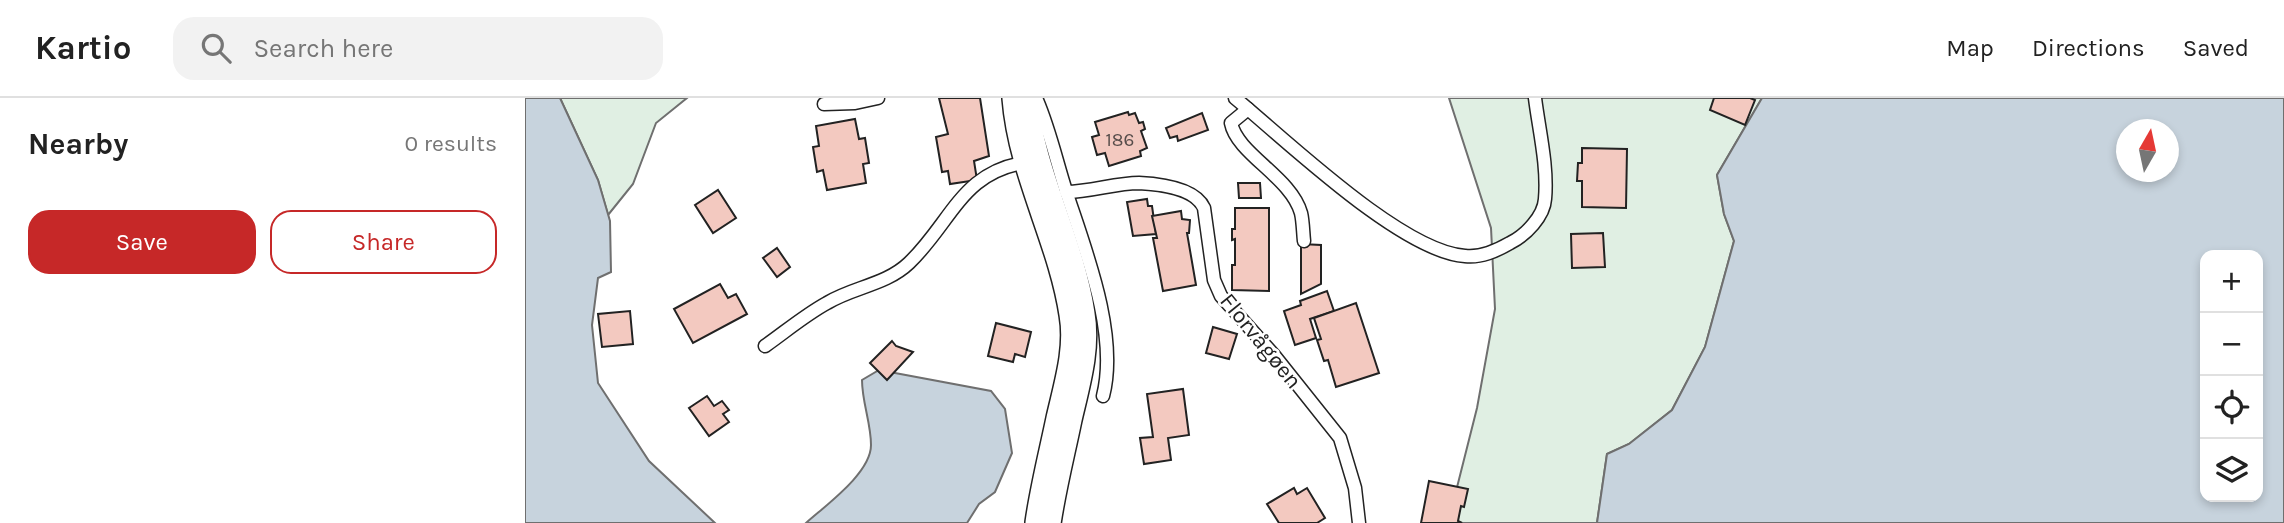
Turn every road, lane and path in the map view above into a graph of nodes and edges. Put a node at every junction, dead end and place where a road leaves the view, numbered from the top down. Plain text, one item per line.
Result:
1 (879, 98) edge
2 (1020, 98) edge
3 (1036, 98) edge
4 (1235, 98) edge
5 (1535, 98) edge
6 (824, 104) dead end
7 (1248, 109) junction
8 (1033, 162) junction
9 (1066, 191) junction
10 (1304, 240) dead end
11 (765, 346) dead end
12 (1103, 396) dead end
13 (1043, 523) edge
14 (1359, 523) edge

1 - 6 lane
2 - 8 street
3 - 9 lane
4 - 7 lane
5 - 7 lane
7 - 10 lane
8 - 11 lane
8 - 13 street
9 - 12 lane
9 - 14 lane, Florvågøen

